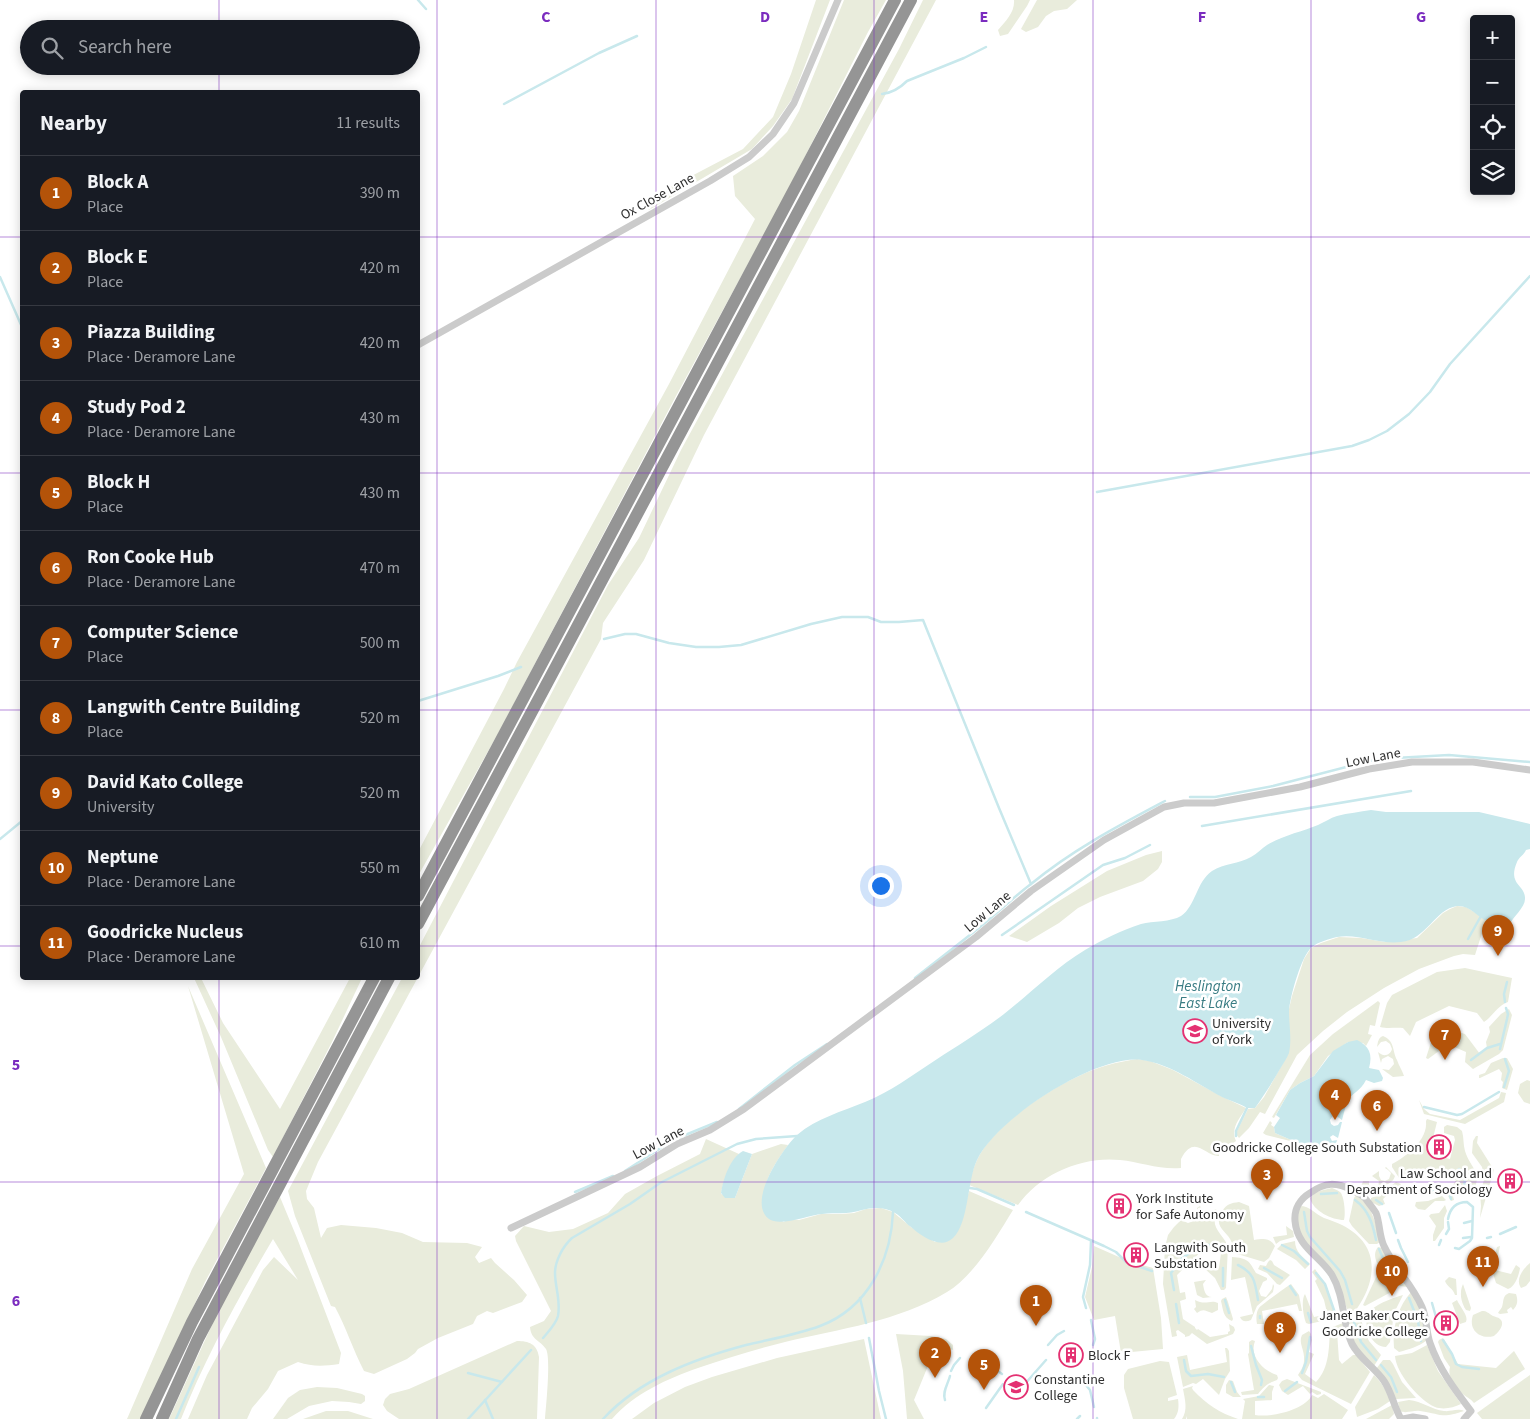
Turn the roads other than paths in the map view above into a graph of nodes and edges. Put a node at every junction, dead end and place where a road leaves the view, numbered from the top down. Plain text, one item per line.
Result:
1 (838, 0) edge
2 (895, 0) edge
3 (911, 0) edge
4 (420, 343) edge
5 (1530, 770) edge
6 (420, 892) edge
7 (420, 920) edge
8 (373, 980) edge
9 (388, 980) edge
10 (511, 1228) dead end
11 (1468, 1414) edge
12 (146, 1419) edge
13 (162, 1419) edge
14 (1402, 1419) edge
15 (1425, 1419) edge
16 (1458, 1419) edge

1 - 4 street, Ox Close Lane
2 - 6 highway
3 - 7 highway
5 - 10 street, Low Lane
8 - 12 highway
9 - 13 highway
11 - 14 street
11 - 16 street
14 - 15 street

